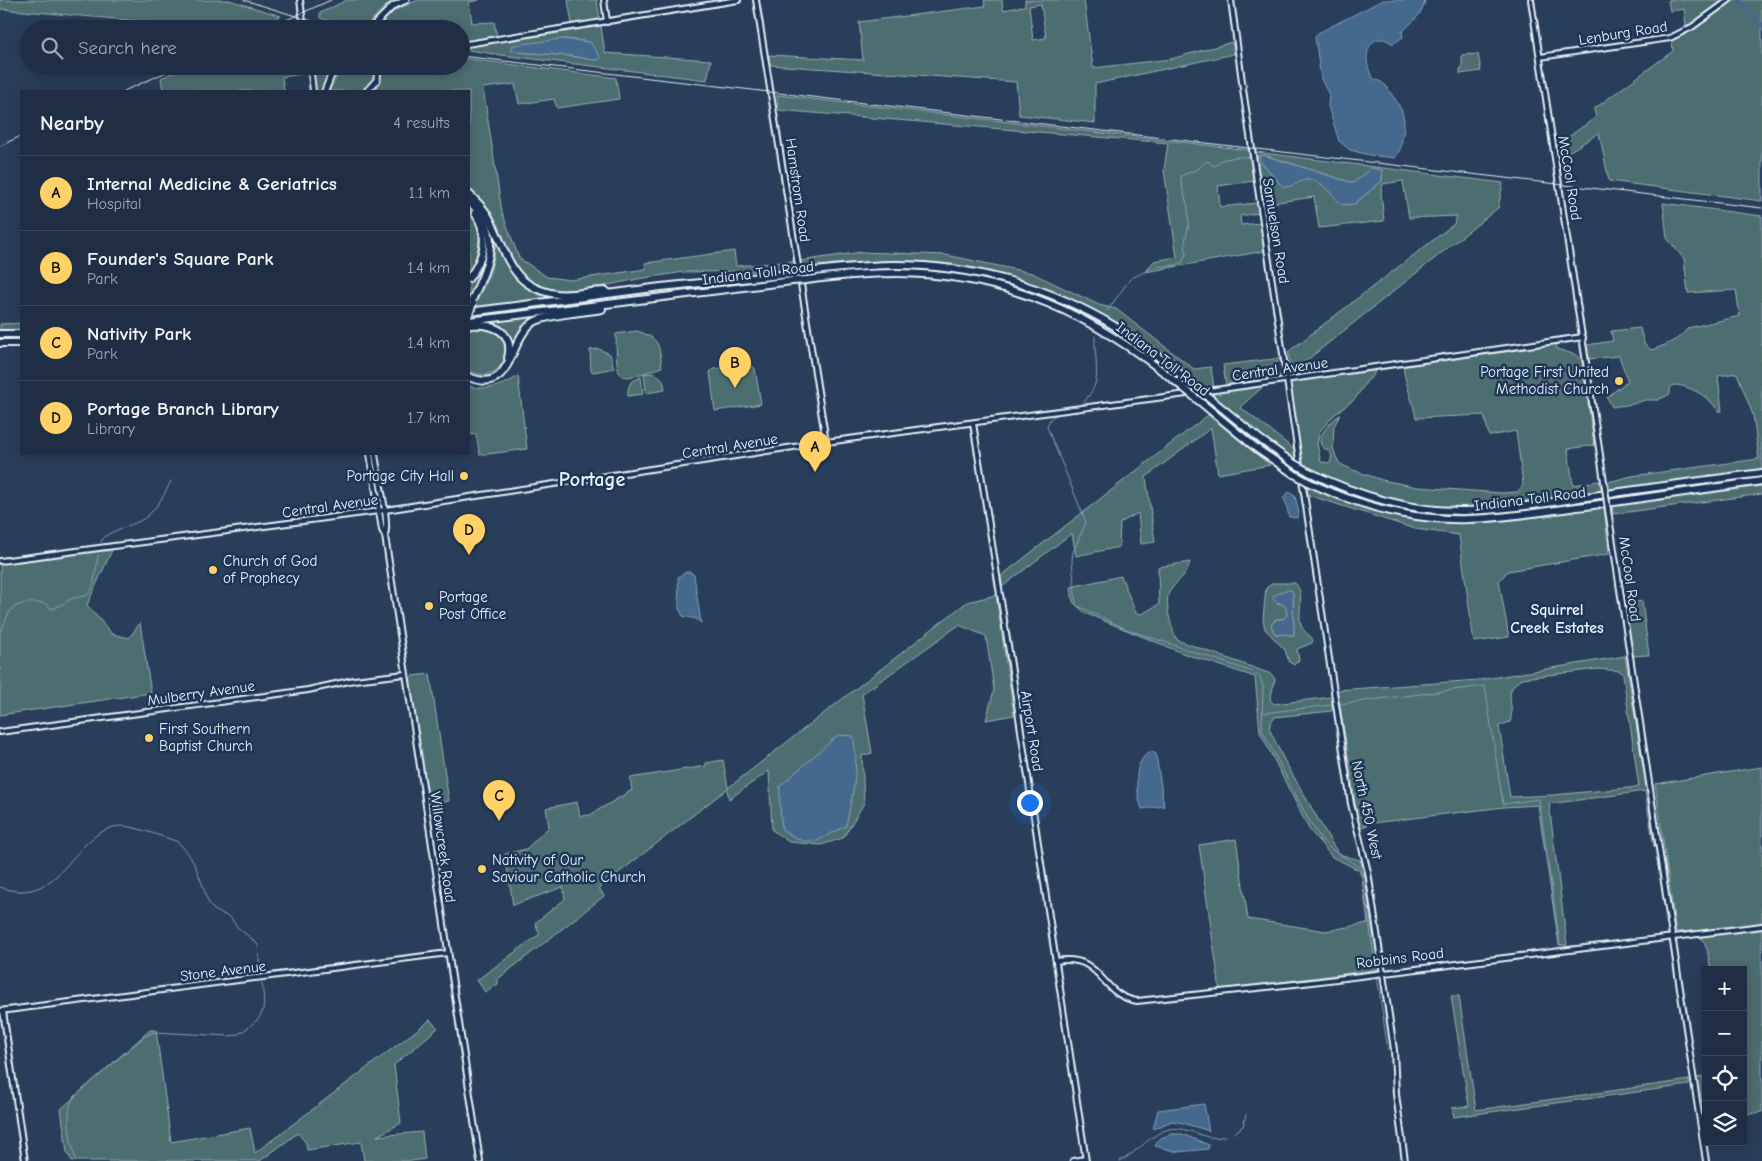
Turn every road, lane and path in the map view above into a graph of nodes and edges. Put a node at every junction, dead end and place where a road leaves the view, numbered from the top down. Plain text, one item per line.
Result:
1 (300, 0) edge
2 (406, 0) edge
3 (604, 0) edge
4 (738, 0) edge
5 (756, 0) edge
6 (1231, 0) edge
7 (1531, 0) edge
8 (1729, 0) edge
9 (303, 20) edge
10 (379, 20) edge
11 (607, 22) junction
12 (470, 44) edge
13 (1540, 57) junction
14 (311, 75) edge
15 (332, 75) edge
16 (377, 75) edge
17 (313, 90) edge
18 (325, 90) edge
19 (368, 90) edge
20 (470, 195) edge
21 (470, 199) edge
22 (470, 203) edge
23 (470, 207) edge
24 (470, 276) edge
25 (637, 290) junction
26 (639, 301) junction
27 (470, 308) edge
28 (470, 320) edge
29 (470, 325) edge
30 (0, 334) edge
31 (20, 334) edge
32 (1583, 337) junction
33 (0, 343) edge
34 (20, 343) edge
35 (470, 375) edge
36 (470, 375) edge
37 (1287, 380) junction
38 (973, 423) junction
39 (826, 442) junction
40 (370, 455) edge
41 (375, 455) edge
42 (1296, 464) junction
43 (1762, 473) edge
44 (1762, 482) edge
45 (382, 511) junction
46 (0, 561) edge
47 (405, 674) junction
48 (0, 732) edge
49 (1762, 926) edge
50 (1672, 936) junction
51 (448, 952) junction
52 (1056, 961) junction
53 (1380, 972) junction
54 (1, 1011) edge
55 (1086, 1160) edge
56 (25, 1161) edge
57 (480, 1161) edge
58 (1073, 1161) edge
59 (1405, 1161) edge
60 (1706, 1161) edge

1 - 9 street
2 - 10 main road
3 - 11 street
4 - 11 street
5 - 39 street, Hamstrom Road
6 - 37 street, Samuelson Road
7 - 13 street, McCool Road
8 - 13 street, Lenburg Road
11 - 12 street
13 - 32 street, McCool Road
14 - 17 street
15 - 18 main road
16 - 19 main road
20 - 25 highway
21 - 27 highway
22 - 27 highway
23 - 24 highway
25 - 27 highway, Indiana Toll Road
25 - 42 highway, Indiana Toll Road, bridge
26 - 28 highway, Indiana Toll Road
26 - 35 highway
26 - 44 highway, Indiana Toll Road, bridge
29 - 36 highway
30 - 31 highway
32 - 37 street, Central Avenue
32 - 50 street, McCool Road, bridge
33 - 34 highway
37 - 38 street, Central Avenue
37 - 42 street, Samuelson Road
38 - 39 street, Central Avenue
38 - 52 street, Airport Road
39 - 45 street, Central Avenue
40 - 45 street, Willowcreek Road
41 - 45 street, Willowcreek Road
42 - 43 highway, Indiana Toll Road, bridge
42 - 53 street, North 450 West
45 - 46 street, Central Avenue
45 - 47 street, Willowcreek Road
47 - 48 street, Mulberry Avenue
47 - 51 street, Willowcreek Road
49 - 50 street, Robbins Road
50 - 53 street, Robbins Road
50 - 60 street, McCool Road
51 - 54 street, Stone Avenue
51 - 57 street, Willowcreek Road
52 - 53 street, Robbins Road
52 - 55 street, Airport Road
53 - 59 street, North 450 West
54 - 56 street
55 - 58 street

